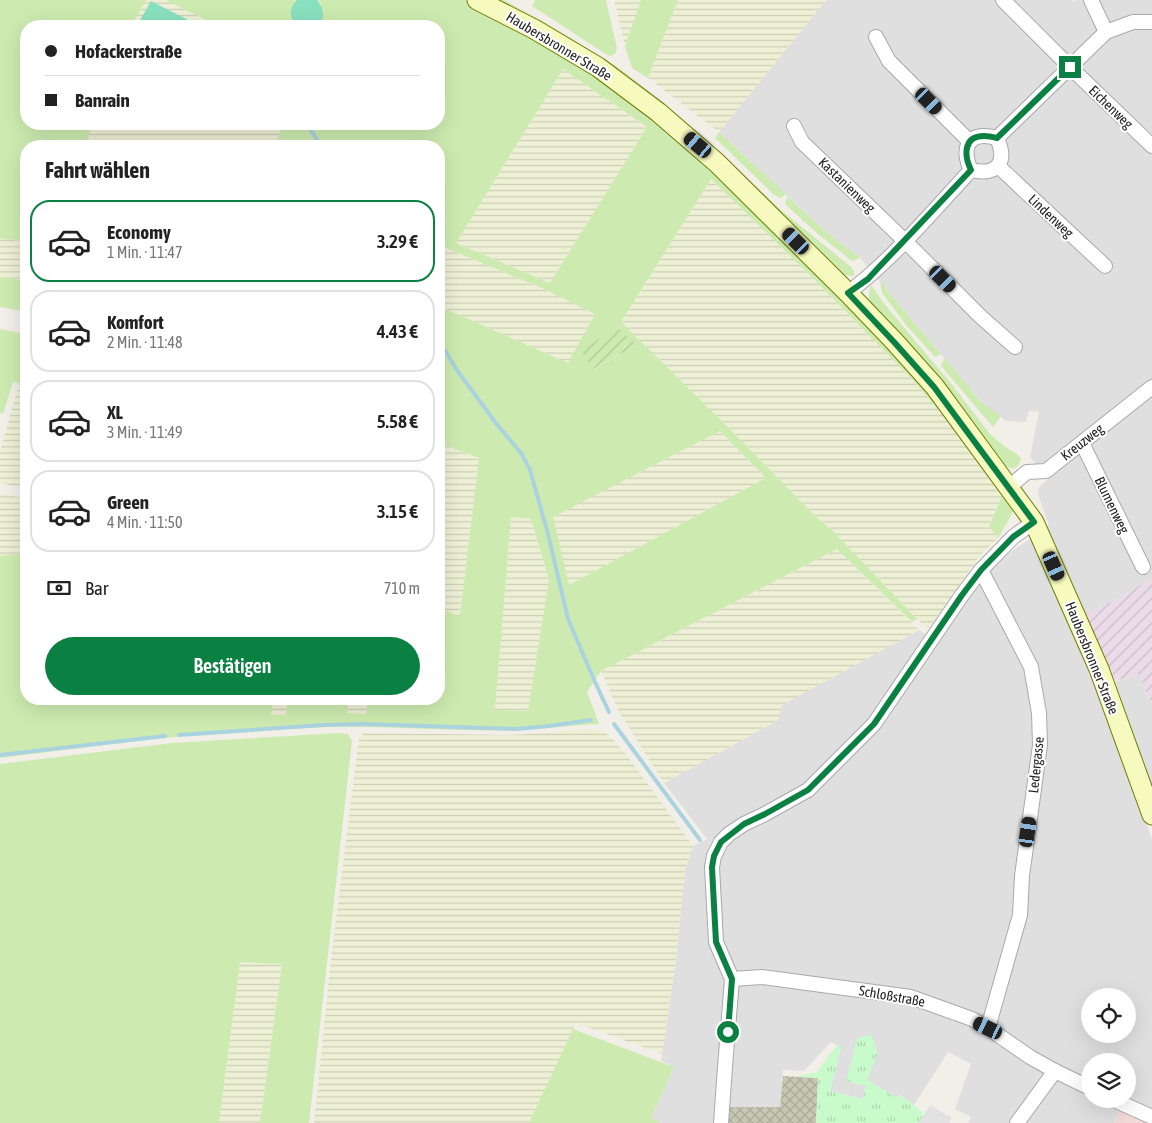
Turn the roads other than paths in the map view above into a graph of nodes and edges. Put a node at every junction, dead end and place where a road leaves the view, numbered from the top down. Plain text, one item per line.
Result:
1 (477, 0) edge
2 (1003, 0) edge
3 (1090, 0) edge
4 (1152, 22) edge
5 (1106, 32) junction
6 (876, 37) dead end
7 (1070, 67) junction
8 (794, 126) dead end
9 (997, 138) junction
10 (970, 142) junction
11 (1152, 146) edge
12 (998, 166) junction
13 (971, 170) junction
14 (905, 241) junction
15 (1105, 266) dead end
16 (848, 293) junction
17 (1015, 347) dead end
18 (1152, 387) edge
19 (1082, 442) junction
20 (1009, 487) junction
21 (1034, 522) junction
22 (1142, 567) dead end
23 (981, 570) junction
24 (1152, 815) edge
25 (732, 979) junction
26 (988, 1028) junction
27 (1056, 1071) junction
28 (1081, 1084) edge
29 (1131, 1108) edge
30 (1152, 1118) edge
31 (721, 1123) edge
32 (1017, 1123) edge

1 - 16 street, Haubersbronner Straße
2 - 7 street, Eichenweg
3 - 5 street
4 - 5 street
5 - 7 street
6 - 10 street
7 - 9 street
7 - 11 street, Eichenweg
8 - 14 street, Kastanienweg
9 - 10 street
9 - 12 street
10 - 13 street
12 - 13 street
12 - 15 street, Lindenweg
13 - 14 street
14 - 16 street
14 - 17 street, Kastanienweg
16 - 20 street, Haubersbronner Straße
18 - 19 street, Kreuzweg
19 - 20 street, Kreuzweg
19 - 22 street, Blumenweg
20 - 21 street, Haubersbronner Straße
21 - 23 street
21 - 24 street, Haubersbronner Straße
23 - 25 street
23 - 26 street, Ledergasse
25 - 26 street, Schloßstraße
25 - 31 street
26 - 27 street, Schloßstraße
27 - 28 street, Schloßstraße
27 - 32 street
29 - 30 street

